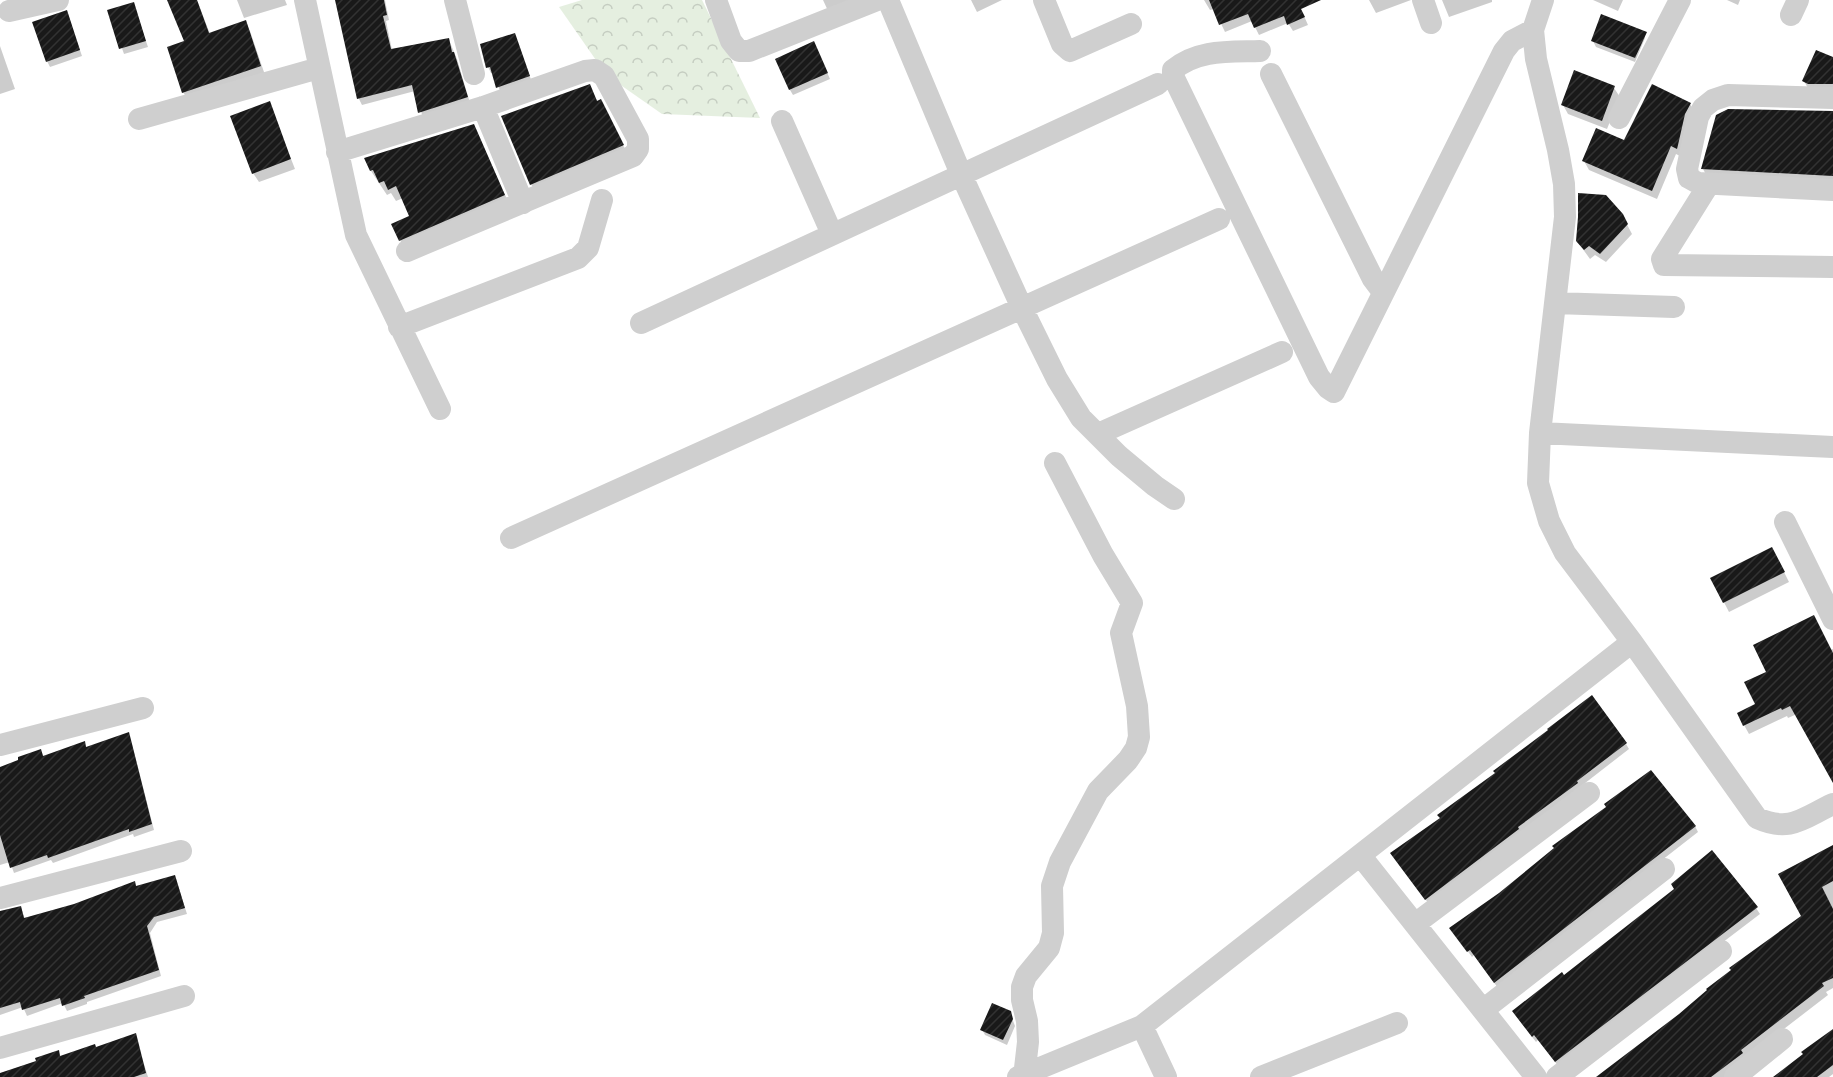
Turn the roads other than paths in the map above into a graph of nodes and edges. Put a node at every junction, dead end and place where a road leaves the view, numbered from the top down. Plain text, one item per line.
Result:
1 (54, 0) edge
2 (305, 0) edge
3 (455, 0) edge
4 (716, 0) edge
5 (877, 0) edge
6 (888, 0) edge
7 (1044, 0) edge
8 (1423, 0) edge
9 (1543, 0) edge
10 (1680, 0) edge
11 (9, 10) dead end
12 (1431, 23) dead end
13 (1131, 24) dead end
14 (1533, 30) junction
15 (1260, 51) dead end
16 (319, 68) junction
17 (474, 74) dead end
18 (1271, 74) dead end
19 (1158, 84) dead end
20 (1833, 98) edge
21 (483, 107) junction
22 (1619, 118) dead end
23 (139, 119) dead end
24 (782, 121) dead end
25 (337, 152) junction
26 (961, 174) junction
27 (1709, 184) junction
28 (1833, 190) edge
29 (602, 200) dead end
30 (523, 203) junction
31 (1219, 219) dead end
32 (832, 234) junction
33 (407, 251) dead end
34 (1833, 267) edge
35 (1382, 291) junction
36 (1555, 303) junction
37 (1674, 307) dead end
38 (1022, 308) junction
39 (641, 323) dead end
40 (399, 327) junction
41 (1282, 352) dead end
42 (440, 409) dead end
43 (1540, 433) junction
44 (1098, 434) junction
45 (1833, 447) edge
46 (1055, 464) dead end
47 (1174, 499) dead end
48 (1785, 522) dead end
49 (511, 538) dead end
50 (1833, 619) edge
51 (1632, 642) junction
52 (143, 708) dead end
53 (0, 745) edge
54 (1589, 793) dead end
55 (1833, 804) edge
56 (181, 851) dead end
57 (1360, 855) junction
58 (1664, 869) dead end
59 (0, 898) edge
60 (1415, 924) junction
61 (1721, 951) dead end
62 (184, 996) dead end
63 (1483, 1010) junction
64 (1397, 1023) dead end
65 (1142, 1026) junction
66 (1782, 1040) dead end
67 (0, 1048) edge
68 (1022, 1076) edge
69 (1166, 1077) edge
70 (1261, 1077) edge
71 (1536, 1077) edge
72 (1557, 1077) edge
73 (1735, 1077) edge

1 - 11 street
2 - 16 street
3 - 17 street
4 - 5 street
6 - 26 street
7 - 13 street
8 - 12 street
9 - 14 street
10 - 22 street
14 - 35 street
14 - 36 street
15 - 35 street
16 - 23 street
16 - 25 street
18 - 35 street
19 - 26 street
20 - 27 street
21 - 25 street
21 - 30 street
21 - 30 street
24 - 32 street
25 - 40 street
26 - 32 street
26 - 38 street
27 - 28 street
27 - 34 street
29 - 40 street
30 - 33 street
31 - 38 street
32 - 39 street
36 - 37 street
36 - 43 street
38 - 44 street
38 - 49 street
40 - 42 street
41 - 44 street
43 - 45 street
43 - 51 street
44 - 47 street
46 - 68 street
48 - 50 street
51 - 55 street
51 - 57 street
52 - 53 street
54 - 60 street
56 - 59 street
57 - 60 street
57 - 65 street
58 - 63 street
60 - 63 street
61 - 72 street
62 - 67 street
63 - 71 street
64 - 70 street
65 - 68 street
65 - 69 street
66 - 73 street

